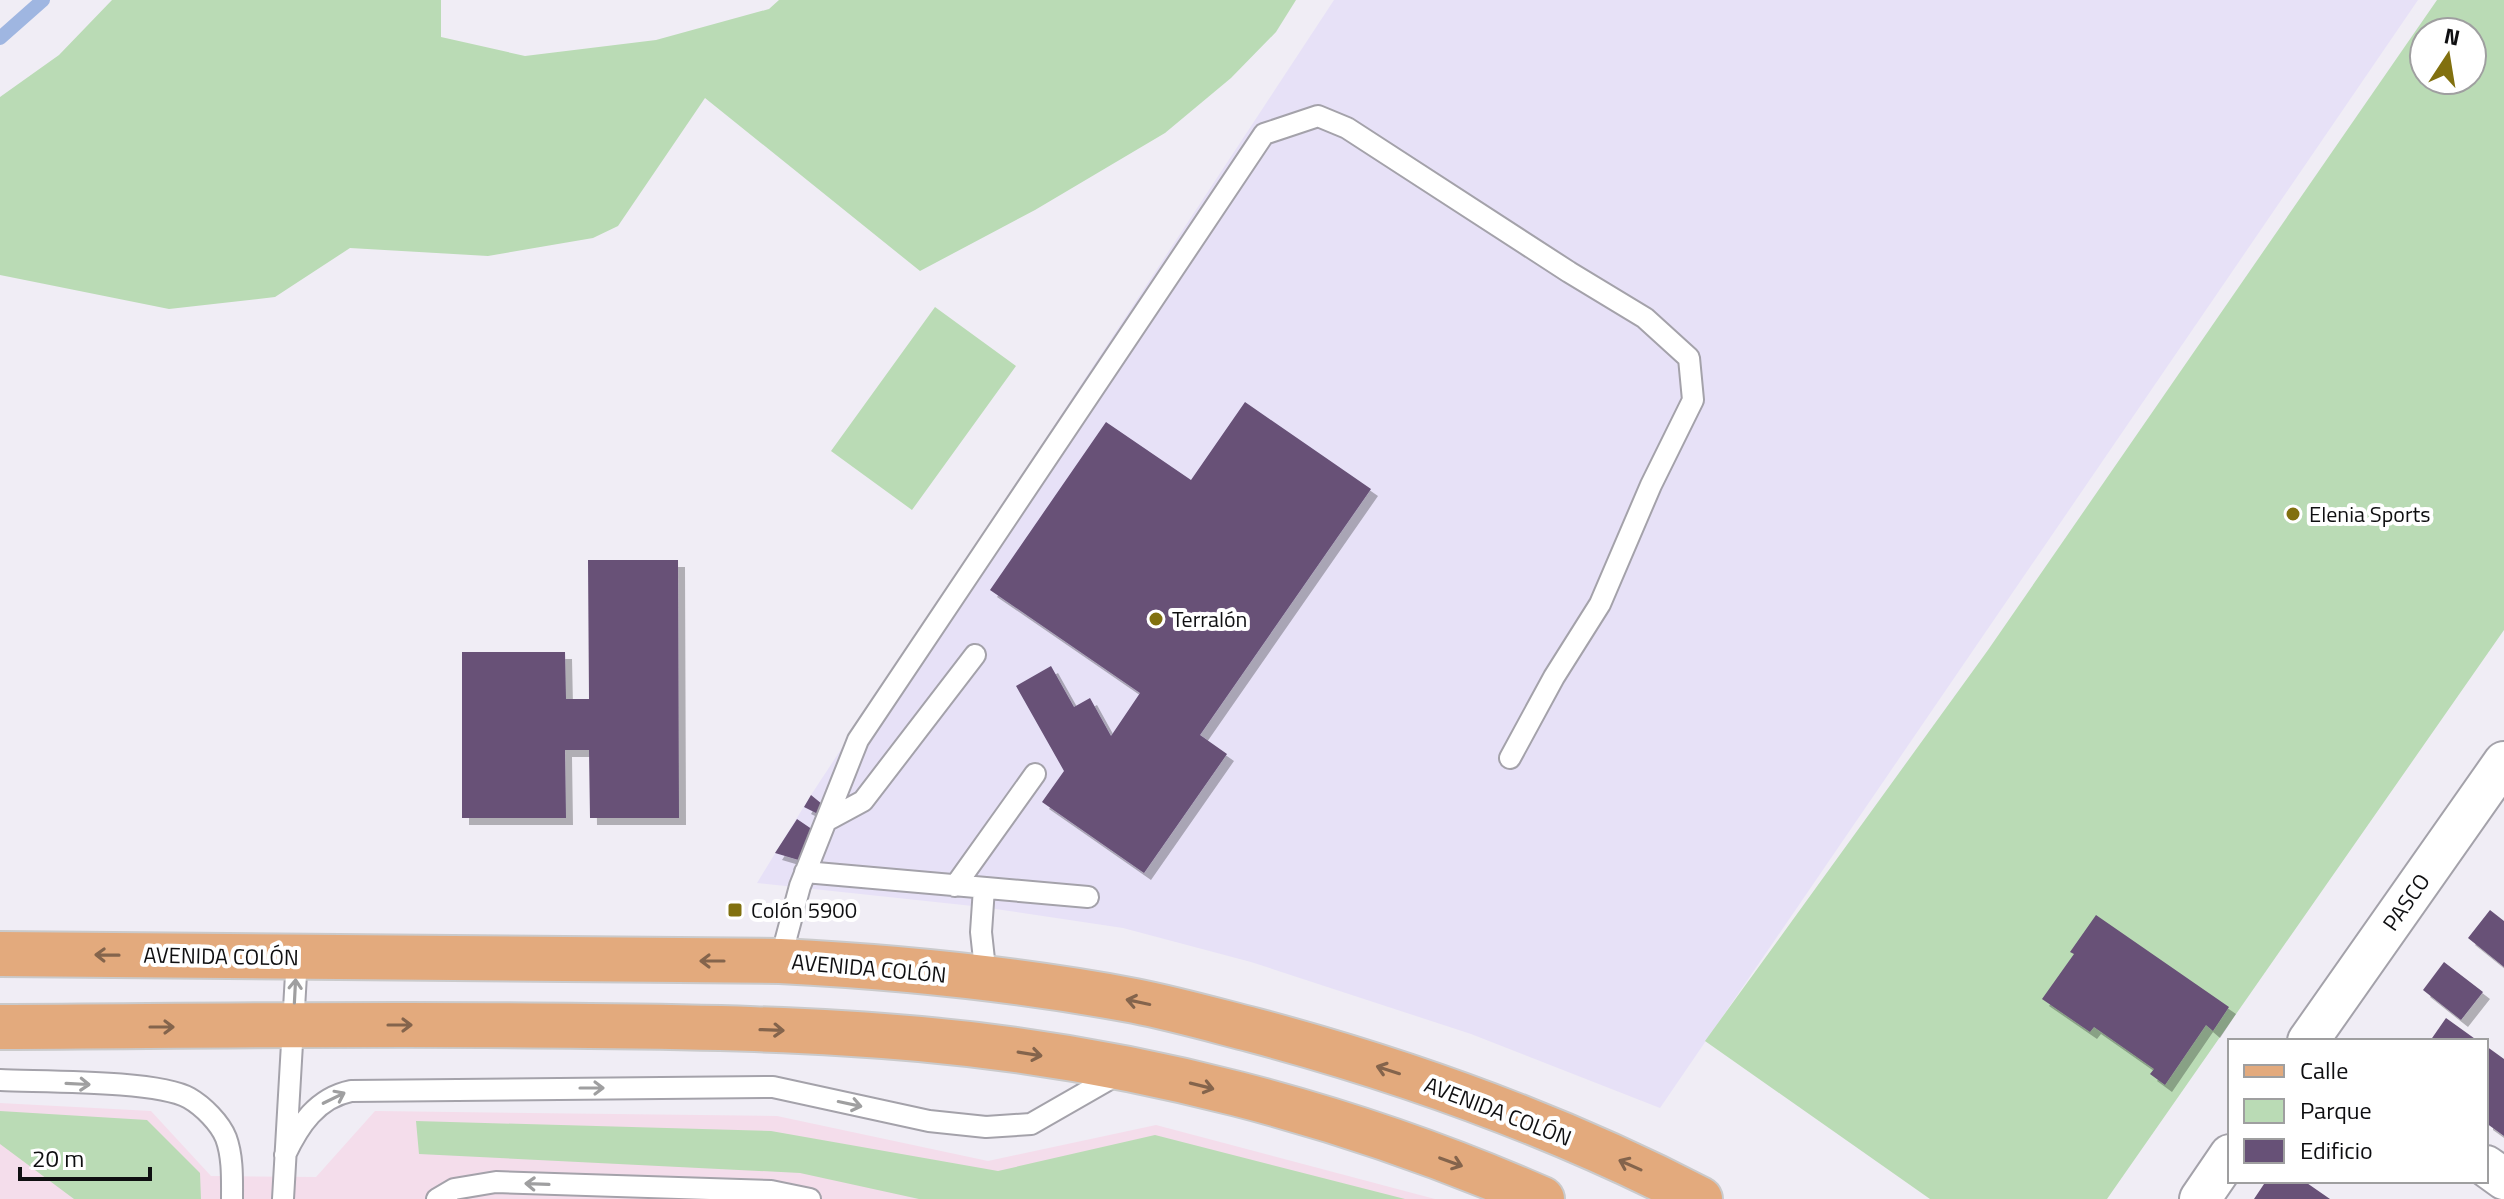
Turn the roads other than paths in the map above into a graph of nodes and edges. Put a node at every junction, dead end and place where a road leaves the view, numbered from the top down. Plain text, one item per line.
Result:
1 (975, 655) dead end
2 (1510, 758) dead end
3 (2504, 762) edge
4 (1035, 774) dead end
5 (826, 821) junction
6 (805, 872) junction
7 (955, 886) junction
8 (984, 888) junction
9 (1088, 897) dead end
10 (0, 954) edge
11 (297, 957) junction
12 (780, 961) junction
13 (986, 978) junction
14 (294, 1026) junction
15 (0, 1027) edge
16 (2309, 1039) edge
17 (1126, 1070) junction
18 (0, 1080) edge
19 (285, 1155) junction
20 (2228, 1158) edge
21 (232, 1199) edge
22 (283, 1199) edge
23 (437, 1199) edge
24 (810, 1199) edge
25 (1542, 1199) edge
26 (1700, 1199) edge
27 (2200, 1199) edge

1 - 5 lane
2 - 5 lane
3 - 16 street, PASCO
4 - 7 lane
5 - 6 lane
6 - 7 lane
6 - 12 lane
7 - 8 lane
8 - 9 lane
8 - 13 lane
11 -> 10 main road, AVENIDA COLÓN
12 -> 11 main road, AVENIDA COLÓN
14 -> 11 lane
12 - 13 main road, AVENIDA COLÓN
26 -> 13 main road, AVENIDA COLÓN
15 -> 14 main road
14 -> 17 main road
14 - 19 lane
19 -> 17 lane
17 -> 25 main road
18 -> 21 lane
19 - 22 lane
20 - 27 street
24 -> 23 lane

